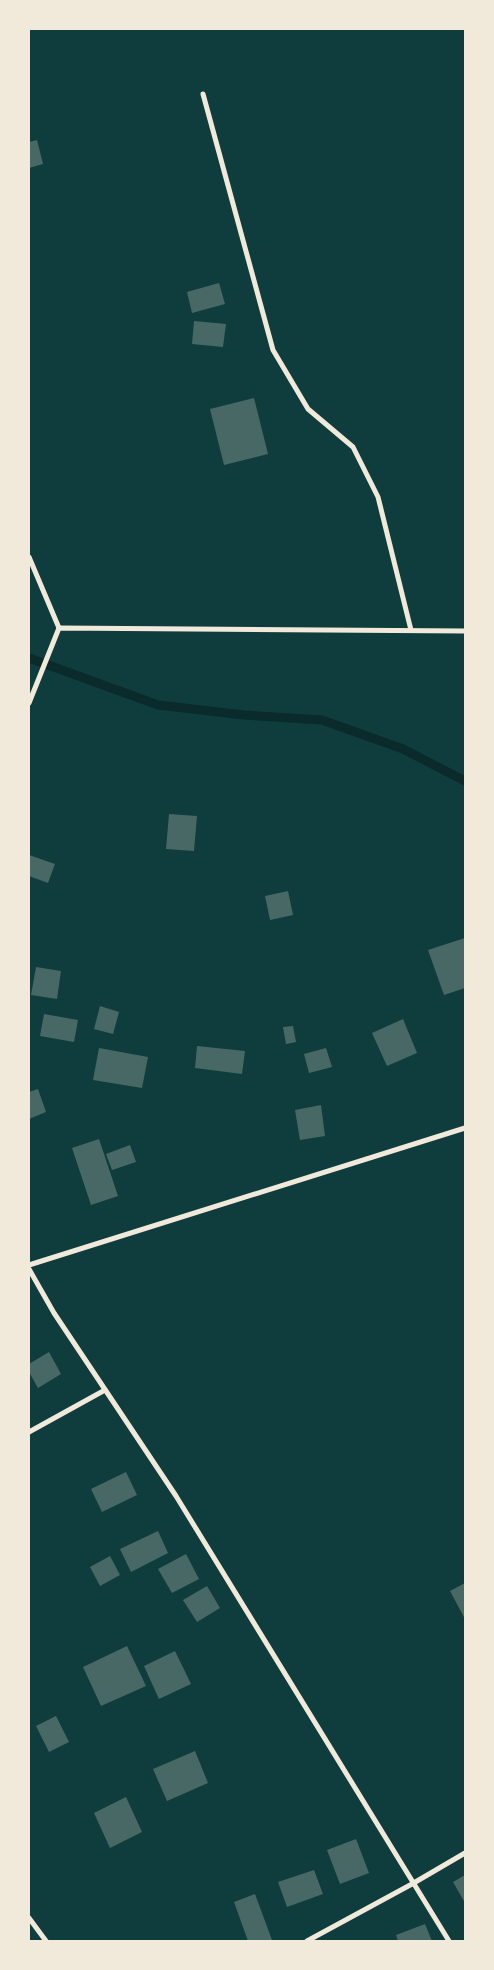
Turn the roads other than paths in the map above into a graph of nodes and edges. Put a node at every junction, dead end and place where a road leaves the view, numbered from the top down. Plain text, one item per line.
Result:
1 (203, 94) dead end
2 (29, 557) edge
3 (59, 628) junction
4 (411, 630) junction
5 (465, 631) edge
6 (29, 703) edge
7 (465, 1128) edge
8 (29, 1267) edge
9 (105, 1390) junction
10 (29, 1432) edge
11 (465, 1853) edge
12 (412, 1884) junction
13 (29, 1918) edge
14 (46, 1941) edge
15 (307, 1941) edge
16 (449, 1941) edge

1 - 4 street
2 - 3 street
3 - 4 street
3 - 6 street
4 - 5 street
7 - 8 street
8 - 9 street
9 - 10 street
9 - 12 street
11 - 12 street
12 - 15 street
12 - 16 street
13 - 14 street

